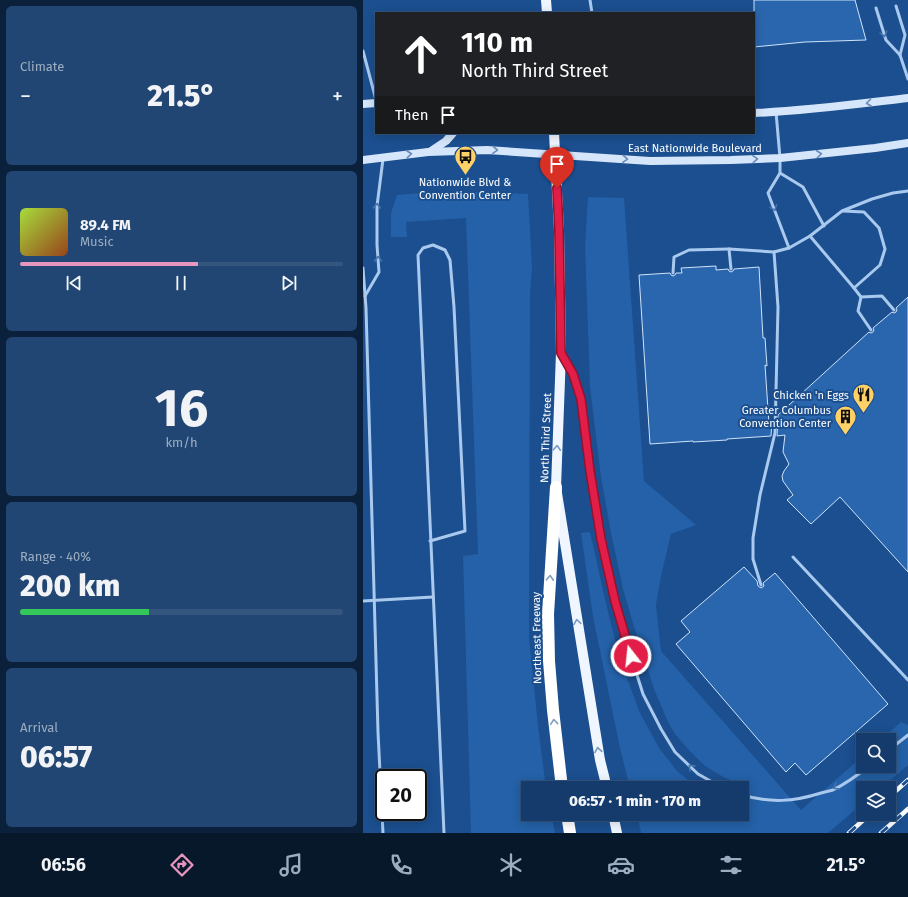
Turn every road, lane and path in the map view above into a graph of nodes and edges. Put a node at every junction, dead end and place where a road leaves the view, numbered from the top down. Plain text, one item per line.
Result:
1 (546, 0) edge
2 (590, 0) edge
3 (896, 6) dead end
4 (876, 8) dead end
5 (547, 12) edge
6 (592, 12) edge
7 (363, 51) edge
8 (900, 55) junction
9 (908, 79) edge
10 (375, 98) edge
11 (908, 98) edge
12 (375, 102) edge
13 (363, 104) edge
14 (776, 112) junction
15 (755, 113) edge
16 (452, 134) edge
17 (554, 134) edge
18 (908, 143) edge
19 (428, 152) junction
20 (383, 157) junction
21 (780, 158) junction
22 (363, 160) edge
23 (780, 174) junction
24 (908, 191) edge
25 (842, 211) junction
26 (823, 226) junction
27 (810, 236) junction
28 (789, 248) junction
29 (729, 249) junction
30 (774, 252) junction
31 (363, 268) edge
32 (731, 269) dead end
33 (673, 273) dead end
34 (854, 288) junction
35 (365, 296) junction
36 (861, 297) junction
37 (894, 310) dead end
38 (871, 330) dead end
39 (561, 353) junction
40 (363, 400) edge
41 (368, 400) junction
42 (556, 487) junction
43 (431, 541) junction
44 (793, 557) dead end
45 (761, 585) dead end
46 (433, 597) junction
47 (374, 600) junction
48 (363, 601) edge
49 (908, 680) edge
50 (908, 735) edge
51 (896, 744) edge
52 (860, 773) edge
53 (561, 781) edge
54 (605, 781) edge
55 (710, 781) edge
56 (749, 797) edge
57 (568, 821) edge
58 (614, 821) edge
59 (383, 833) edge
60 (444, 833) edge
61 (570, 833) edge
62 (617, 833) edge

1 - 5 main road
2 - 6 lane
3 - 8 lane
4 -> 8 lane
7 - 10 lane
8 - 9 lane
11 -> 14 main road
12 - 13 main road
14 - 15 main road
14 - 21 lane
16 - 19 main road
17 - 39 main road, North Third Street, bridge
21 -> 18 main road, East Nationwide Boulevard
20 -> 19 main road, East Nationwide Boulevard
19 -> 21 main road, East Nationwide Boulevard
20 - 22 main road, East Nationwide Boulevard
35 -> 20 lane
21 - 23 lane
23 - 26 lane
23 -> 28 lane
24 - 25 lane
25 - 26 lane
25 - 34 lane
26 - 27 lane
27 - 28 lane
27 - 34 lane
28 - 30 lane
29 - 30 lane
29 - 32 lane
29 - 33 lane
30 - 45 lane
31 - 35 lane
34 - 36 lane
35 - 41 lane
36 - 37 lane
36 - 38 lane
42 -> 39 main road, North Third Street
55 -> 39 lane
40 - 41 lane
41 - 47 lane
53 -> 42 highway, Northeast Freeway
54 -> 42 main road, North Third Street
43 - 43 lane
43 - 46 lane
44 - 49 lane
46 - 47 lane
46 - 60 lane
47 - 48 lane
47 - 59 lane
50 - 51 lane
52 -> 56 lane
57 - 61 highway
58 - 62 main road

